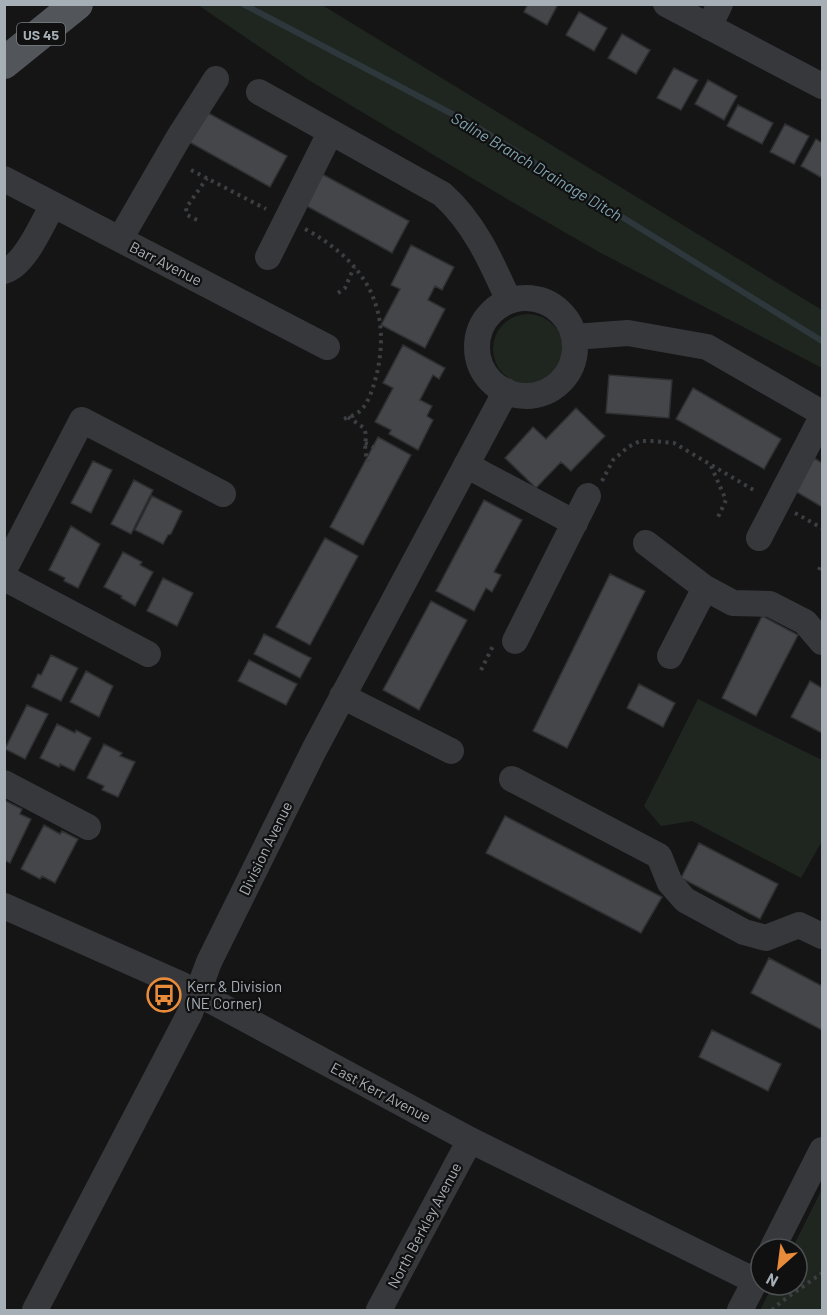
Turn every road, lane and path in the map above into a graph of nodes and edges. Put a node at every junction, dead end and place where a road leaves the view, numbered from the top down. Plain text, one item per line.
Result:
1 (76, 4) edge
2 (666, 4) edge
3 (720, 4) edge
4 (709, 27) junction
5 (4, 63) edge
6 (216, 79) dead end
7 (822, 86) edge
8 (260, 92) dead end
9 (330, 133) junction
10 (191, 170) dead end
11 (207, 178) junction
12 (4, 179) edge
13 (53, 205) junction
14 (197, 220) dead end
15 (287, 220) junction
16 (120, 239) junction
17 (268, 257) dead end
18 (354, 267) junction
19 (4, 271) edge
20 (338, 293) dead end
21 (509, 301) junction
22 (574, 337) junction
23 (327, 347) dead end
24 (506, 391) junction
25 (822, 415) edge
26 (365, 443) junction
27 (375, 448) dead end
28 (369, 461) dead end
29 (466, 465) junction
30 (711, 465) junction
31 (223, 494) dead end
32 (588, 496) joint
33 (777, 504) junction
34 (718, 517) dead end
35 (575, 523) junction
36 (822, 528) edge
37 (759, 538) dead end
38 (646, 543) dead end
39 (822, 563) edge
40 (4, 570) edge
41 (819, 570) dead end
42 (4, 578) edge
43 (705, 588) junction
44 (515, 641) dead end
45 (822, 642) edge
46 (148, 654) dead end
47 (669, 656) dead end
48 (342, 696) junction
49 (451, 751) dead end
50 (512, 779) dead end
51 (4, 783) edge
52 (88, 827) dead end
53 (4, 906) edge
54 (822, 936) edge
55 (198, 994) junction
56 (470, 1140) junction
57 (822, 1150) edge
58 (778, 1237) edge
59 (749, 1271) edge
60 (822, 1273) edge
61 (749, 1294) edge
62 (35, 1311) edge
63 (379, 1311) edge
64 (741, 1311) edge
65 (772, 1311) edge

1 - 5 main road, US 45
2 - 4 street
3 - 4 street
4 - 7 street
6 - 16 street
8 - 9 street
9 - 15 street
9 - 21 street
10 - 11 path
11 - 14 path
11 - 15 path
12 - 13 street, Barr Avenue
13 - 16 street, Barr Avenue
13 - 19 street
15 - 17 street
15 - 18 path
16 - 23 street, Barr Avenue
18 - 20 path
18 - 26 path
21 - 22 street
21 - 24 street
22 - 24 street
22 - 25 street
24 - 29 street, Division Avenue
25 - 33 street
26 - 27 path
26 - 28 path
29 - 35 street
29 - 48 street, Division Avenue
30 - 32 path
30 - 33 path
30 - 34 path
31 - 40 street
32 - 35 street
33 - 36 path
33 - 37 street
35 - 44 street
38 - 43 street
39 - 41 path
42 - 46 street
43 - 45 street
43 - 47 street
48 - 49 street
48 - 55 street, Division Avenue
50 - 54 street
51 - 52 street
53 - 55 street, East Kerr Avenue
55 - 56 street, East Kerr Avenue
55 - 62 street, Division Avenue
56 - 59 street, East Kerr Avenue
56 - 63 street, North Berkley Avenue
57 - 58 street
60 - 65 path
61 - 64 street

